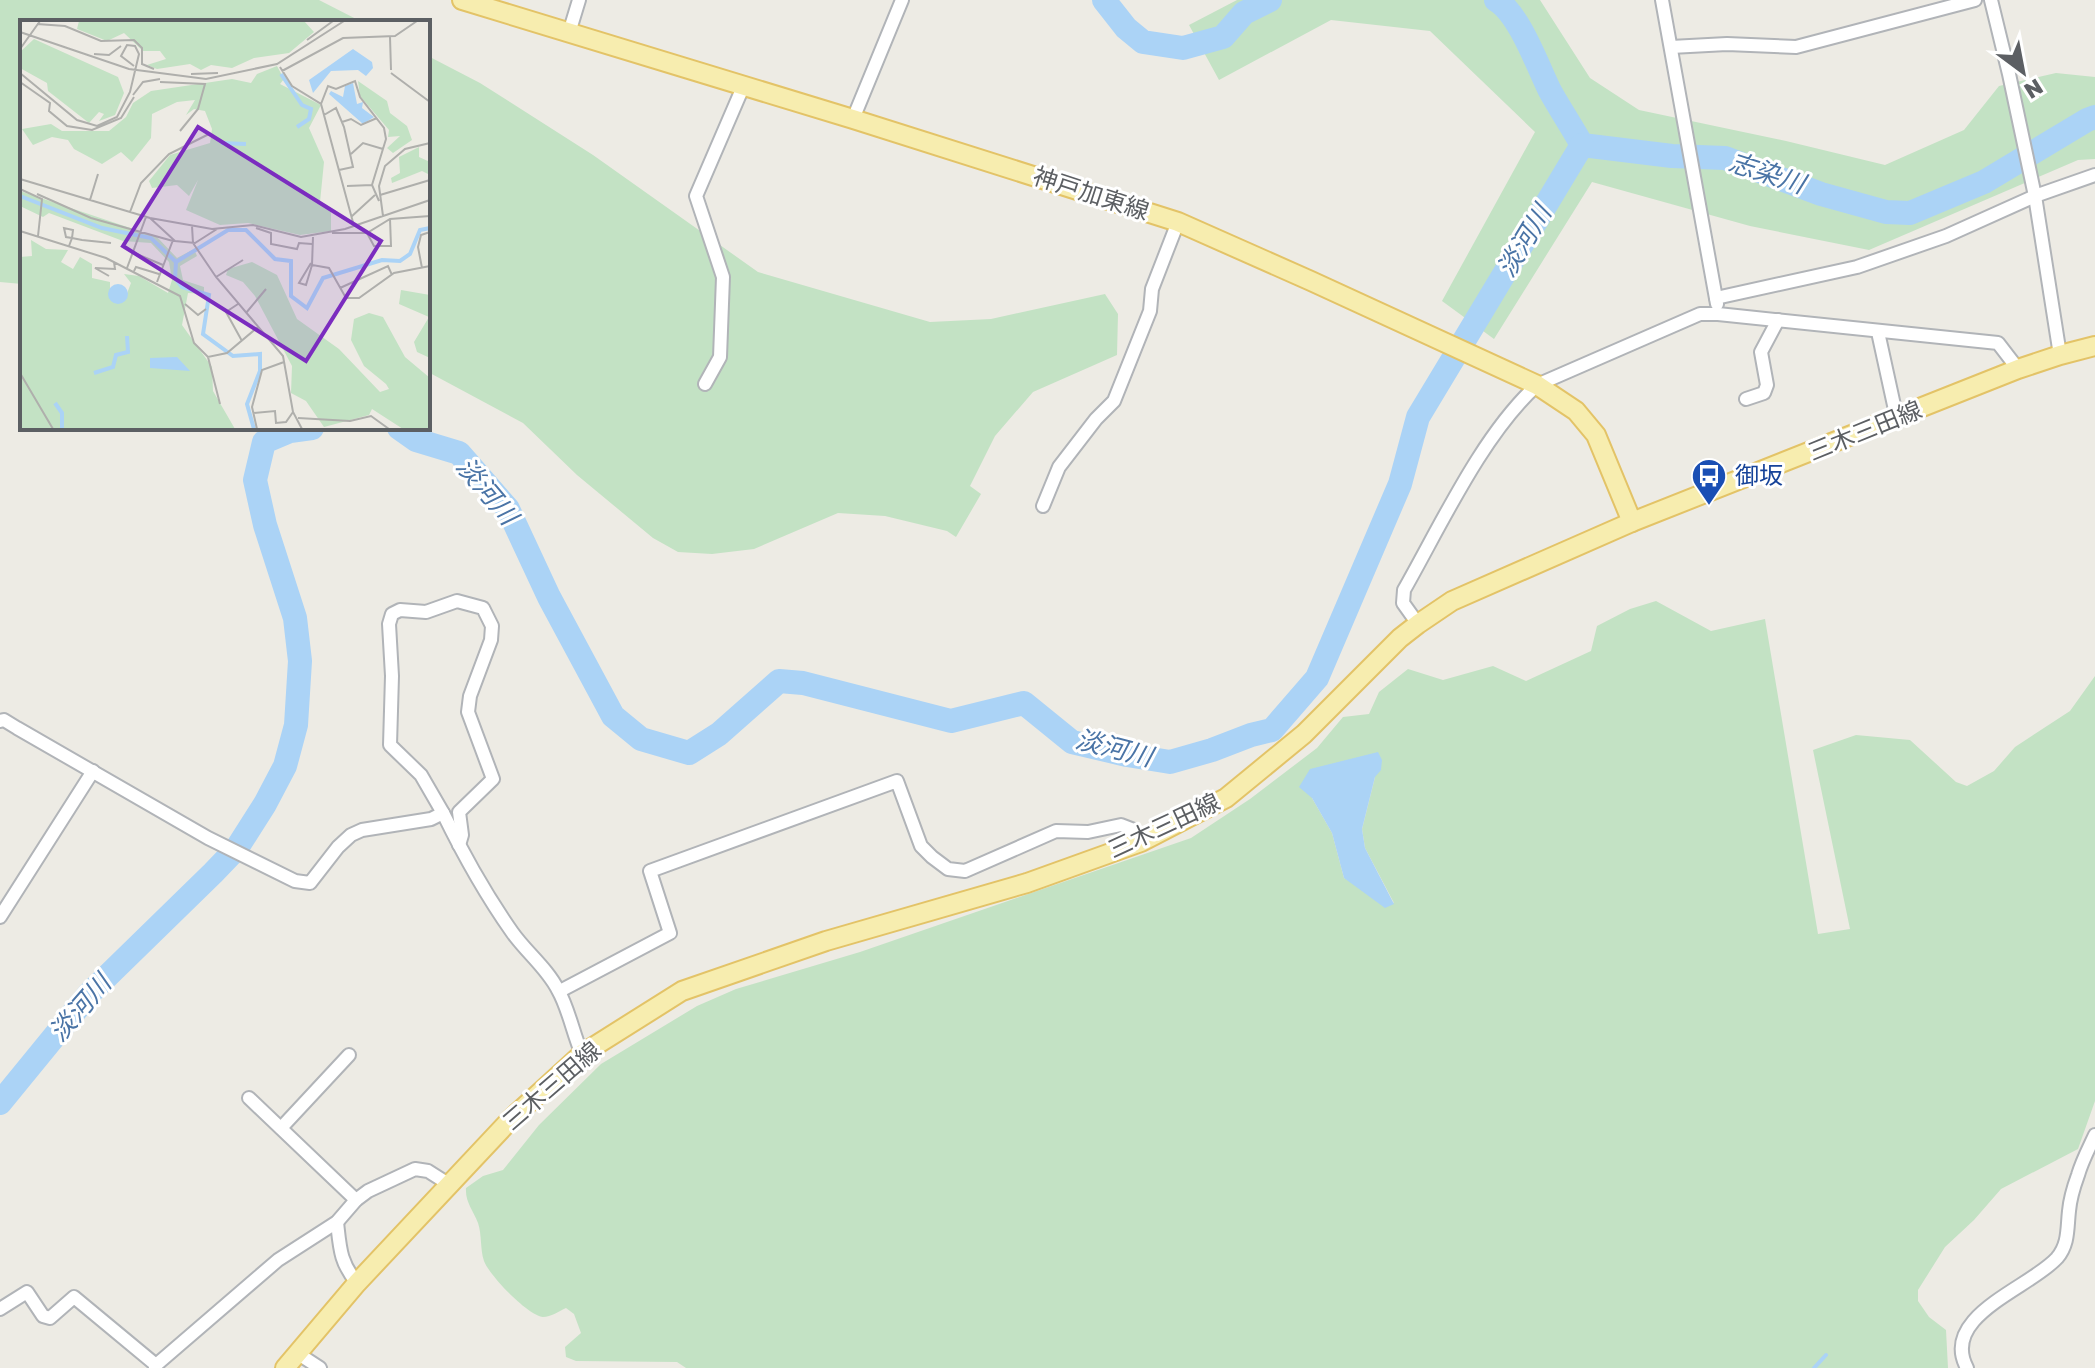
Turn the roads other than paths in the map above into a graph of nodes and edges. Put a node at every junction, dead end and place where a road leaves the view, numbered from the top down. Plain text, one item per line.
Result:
1 (462, 0) edge
2 (579, 0) edge
3 (902, 0) edge
4 (1662, 0) edge
5 (1975, 0) edge
6 (1991, 0) edge
7 (569, 33) junction
8 (1671, 47) junction
9 (743, 87) junction
10 (853, 119) junction
11 (2095, 175) edge
12 (2035, 196) junction
13 (1178, 222) junction
14 (1716, 298) junction
15 (1718, 314) junction
16 (1778, 320) junction
17 (1878, 332) junction
18 (2095, 346) edge
19 (2060, 355) junction
20 (2018, 369) junction
21 (705, 384) dead end
22 (1537, 385) junction
23 (1746, 399) dead end
24 (1897, 419) junction
25 (1043, 506) dead end
26 (1632, 522) junction
27 (1418, 624) junction
28 (0, 721) edge
29 (93, 771) junction
30 (443, 813) junction
31 (1141, 842) junction
32 (459, 845) junction
33 (0, 917) edge
34 (560, 991) junction
35 (582, 1054) junction
36 (349, 1055) dead end
37 (249, 1098) dead end
38 (281, 1128) junction
39 (2095, 1135) edge
40 (450, 1185) junction
41 (356, 1200) junction
42 (337, 1222) junction
43 (357, 1283) junction
44 (0, 1309) edge
45 (291, 1361) edge
46 (156, 1366) edge
47 (320, 1368) edge
48 (1967, 1368) edge

1 - 7 main road, 神戸加東線
2 - 7 street
3 - 10 street
4 - 8 street
5 - 8 street
6 - 12 street
7 - 9 main road, 神戸加東線
8 - 14 street
9 - 10 main road, 神戸加東線
9 - 21 street
10 - 13 main road, 神戸加東線
11 - 12 street
12 - 14 street
12 - 19 street
13 - 22 main road, 神戸加東線
13 - 25 street
14 - 15 street
15 - 16 street
15 - 22 street
16 - 17 street
16 - 23 street
17 - 20 street
17 - 24 street
18 - 19 main road, 三木三田線
19 - 20 main road, 三木三田線
20 - 24 main road, 三木三田線
22 - 26 main road, 神戸加東線
22 - 27 street
24 - 26 main road, 三木三田線
26 - 27 main road, 三木三田線
27 - 31 main road, 三木三田線
28 - 29 street
29 - 30 street
29 - 33 street
30 - 32 street
30 - 32 street
31 - 34 street
31 - 35 main road, 三木三田線
32 - 34 street
34 - 35 street
35 - 40 main road, 三木三田線
36 - 38 street
37 - 38 street
38 - 41 street
39 - 48 street
40 - 41 street
40 - 43 main road, 三木三田線
41 - 42 street
42 - 43 street
42 - 46 street
43 - 45 main road, 三木三田線
44 - 46 street
45 - 47 street

